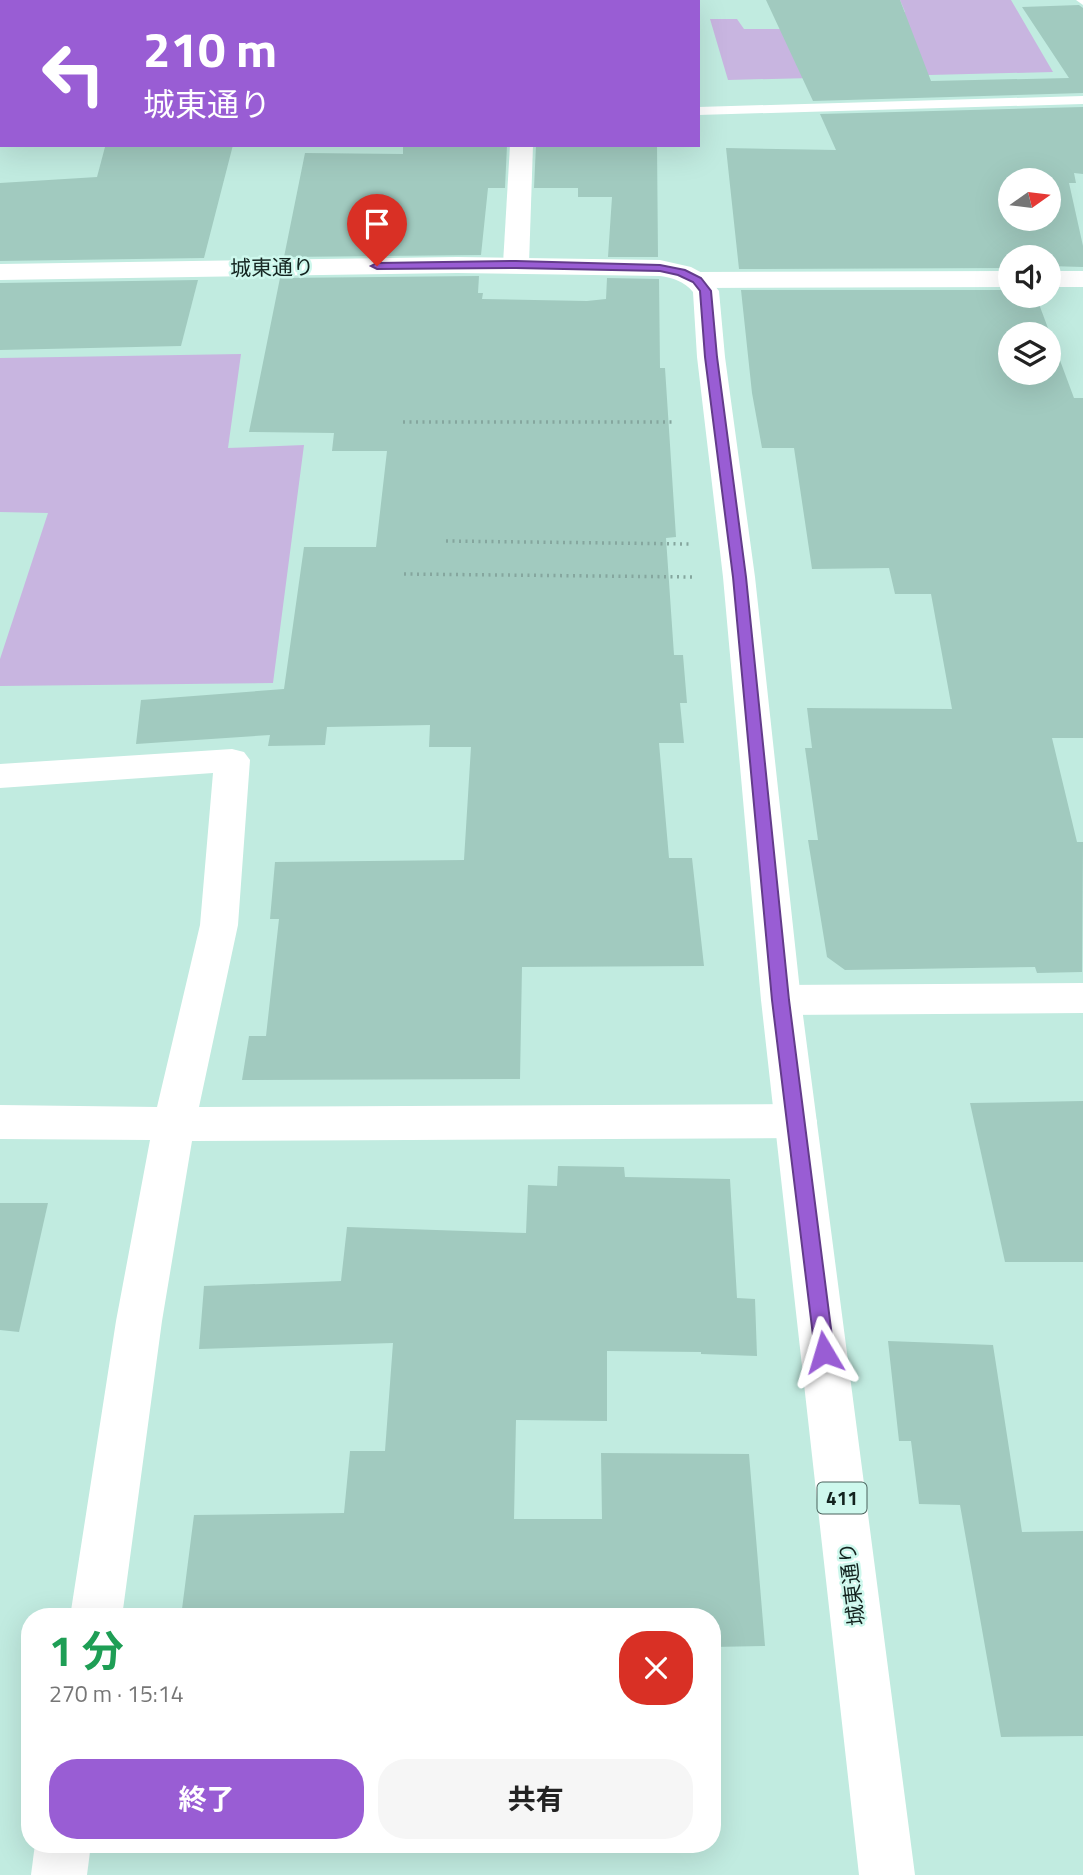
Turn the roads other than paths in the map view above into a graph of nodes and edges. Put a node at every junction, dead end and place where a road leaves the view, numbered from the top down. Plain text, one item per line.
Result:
1 (1083, 100) edge
2 (700, 111) edge
3 (522, 147) edge
4 (516, 264) junction
5 (0, 272) edge
6 (998, 279) edge
7 (1061, 279) edge
8 (1083, 279) edge
9 (697, 280) junction
10 (0, 776) edge
11 (1083, 998) edge
12 (781, 1000) junction
13 (796, 1121) junction
14 (0, 1122) edge
15 (174, 1124) junction
16 (97, 1608) edge
17 (62, 1853) edge
18 (59, 1875) edge
19 (887, 1875) edge

1 - 2 lane
3 - 4 main road
4 - 5 main road, 城東通り
4 - 9 main road, 城東通り
6 - 9 main road
7 - 8 main road
9 - 12 main road, 城東通り / 411
10 - 15 main road
11 - 12 main road
12 - 13 main road, 城東通り / 411
13 - 15 main road
13 - 19 main road, 城東通り / 411
14 - 15 main road
15 - 16 main road
17 - 18 main road

